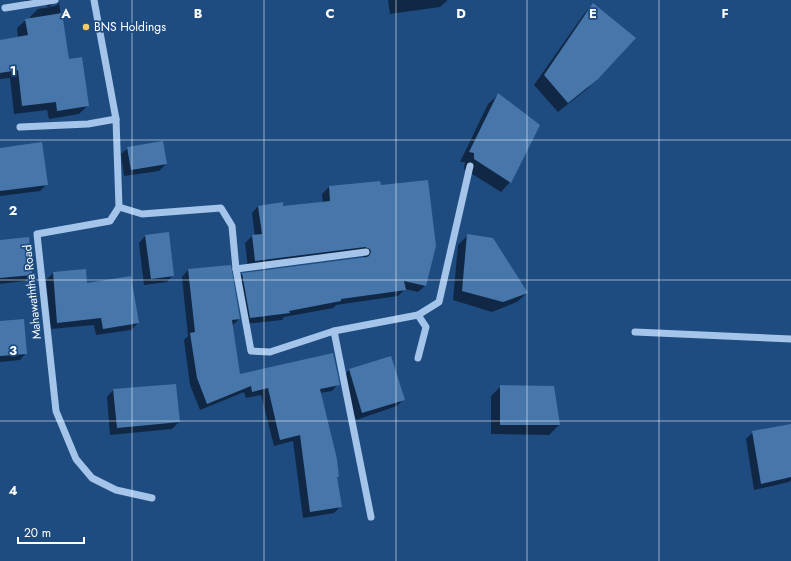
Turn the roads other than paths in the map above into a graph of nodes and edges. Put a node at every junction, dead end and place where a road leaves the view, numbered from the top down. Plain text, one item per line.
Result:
1 (55, 0) edge
2 (94, 0) edge
3 (5, 8) dead end
4 (116, 119) junction
5 (20, 127) dead end
6 (470, 166) dead end
7 (119, 207) junction
8 (366, 252) dead end
9 (236, 269) junction
10 (418, 315) junction
11 (334, 332) junction
12 (635, 332) dead end
13 (791, 339) edge
14 (418, 358) dead end
15 (152, 498) dead end
16 (371, 517) dead end

1 - 3 street
2 - 4 street
4 - 5 street
4 - 7 street
6 - 10 street
7 - 9 street
7 - 15 street, Mahawaththa Road
8 - 9 street
9 - 11 street
10 - 11 street
10 - 14 street
11 - 16 street
12 - 13 street

